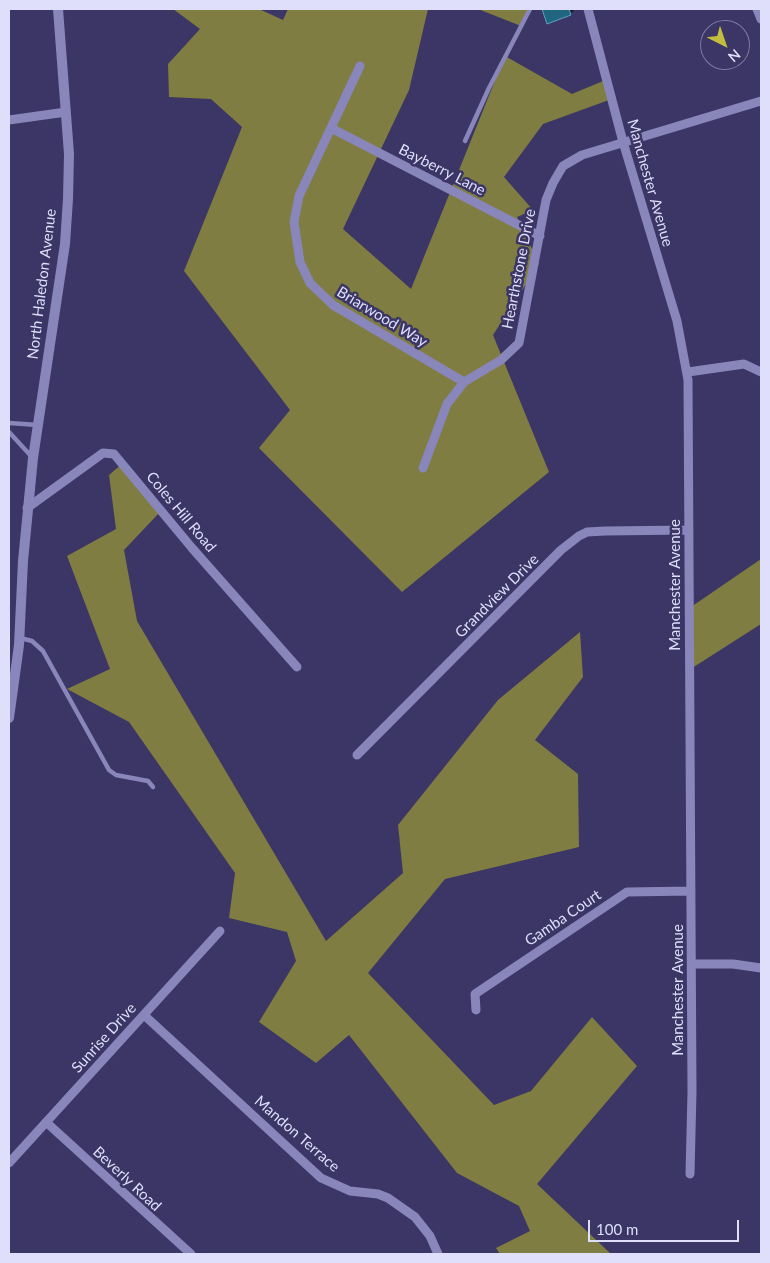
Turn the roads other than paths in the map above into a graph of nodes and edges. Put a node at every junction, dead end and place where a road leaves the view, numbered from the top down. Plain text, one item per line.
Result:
1 (58, 9) edge
2 (530, 9) edge
3 (588, 9) edge
4 (756, 9) edge
5 (761, 19) edge
6 (360, 66) dead end
7 (761, 100) edge
8 (66, 112) junction
9 (9, 120) edge
10 (330, 128) junction
11 (465, 141) dead end
12 (623, 142) junction
13 (540, 236) junction
14 (688, 372) junction
15 (761, 372) edge
16 (464, 382) junction
17 (9, 423) edge
18 (38, 425) junction
19 (9, 432) edge
20 (33, 458) junction
21 (423, 468) dead end
22 (27, 508) junction
23 (689, 530) junction
24 (19, 638) junction
25 (298, 667) dead end
26 (12, 673) edge
27 (9, 718) edge
28 (357, 755) dead end
29 (153, 787) dead end
30 (691, 892) junction
31 (220, 931) dead end
32 (692, 964) junction
33 (761, 968) edge
34 (476, 1010) dead end
35 (144, 1015) junction
36 (46, 1122) junction
37 (9, 1161) edge
38 (690, 1174) dead end
39 (191, 1254) edge
40 (438, 1254) edge

1 - 8 street, North Haledon Avenue
2 - 11 lane
3 - 12 street, Manchester Avenue
4 - 5 street
6 - 10 street, Briarwood Way
7 - 12 street, Hearthstone Drive
8 - 9 street
8 - 18 street, North Haledon Avenue
10 - 13 street, Bayberry Lane
10 - 16 street, Briarwood Way
12 - 13 street, Hearthstone Drive
12 - 14 street, Manchester Avenue
13 - 16 street, Hearthstone Drive
14 - 15 street
14 - 23 street, Manchester Avenue
16 - 21 street, Hearthstone Drive
17 - 18 lane
18 - 20 street, North Haledon Avenue
19 - 20 lane
20 - 22 street, North Haledon Avenue
22 - 24 street, North Haledon Avenue
22 - 25 street, Coles Hill Road
23 - 28 street, Grandview Drive
23 - 30 street, Manchester Avenue
24 - 26 street, North Haledon Avenue
24 - 29 lane
26 - 27 street, North Haledon Avenue
30 - 32 street, Manchester Avenue
30 - 34 street, Gamba Court
31 - 35 street, Sunrise Drive
32 - 33 street
32 - 38 street, Manchester Avenue
35 - 36 street, Sunrise Drive
35 - 40 street, Mandon Terrace
36 - 37 street, Sunrise Drive
36 - 39 street, Beverly Road

